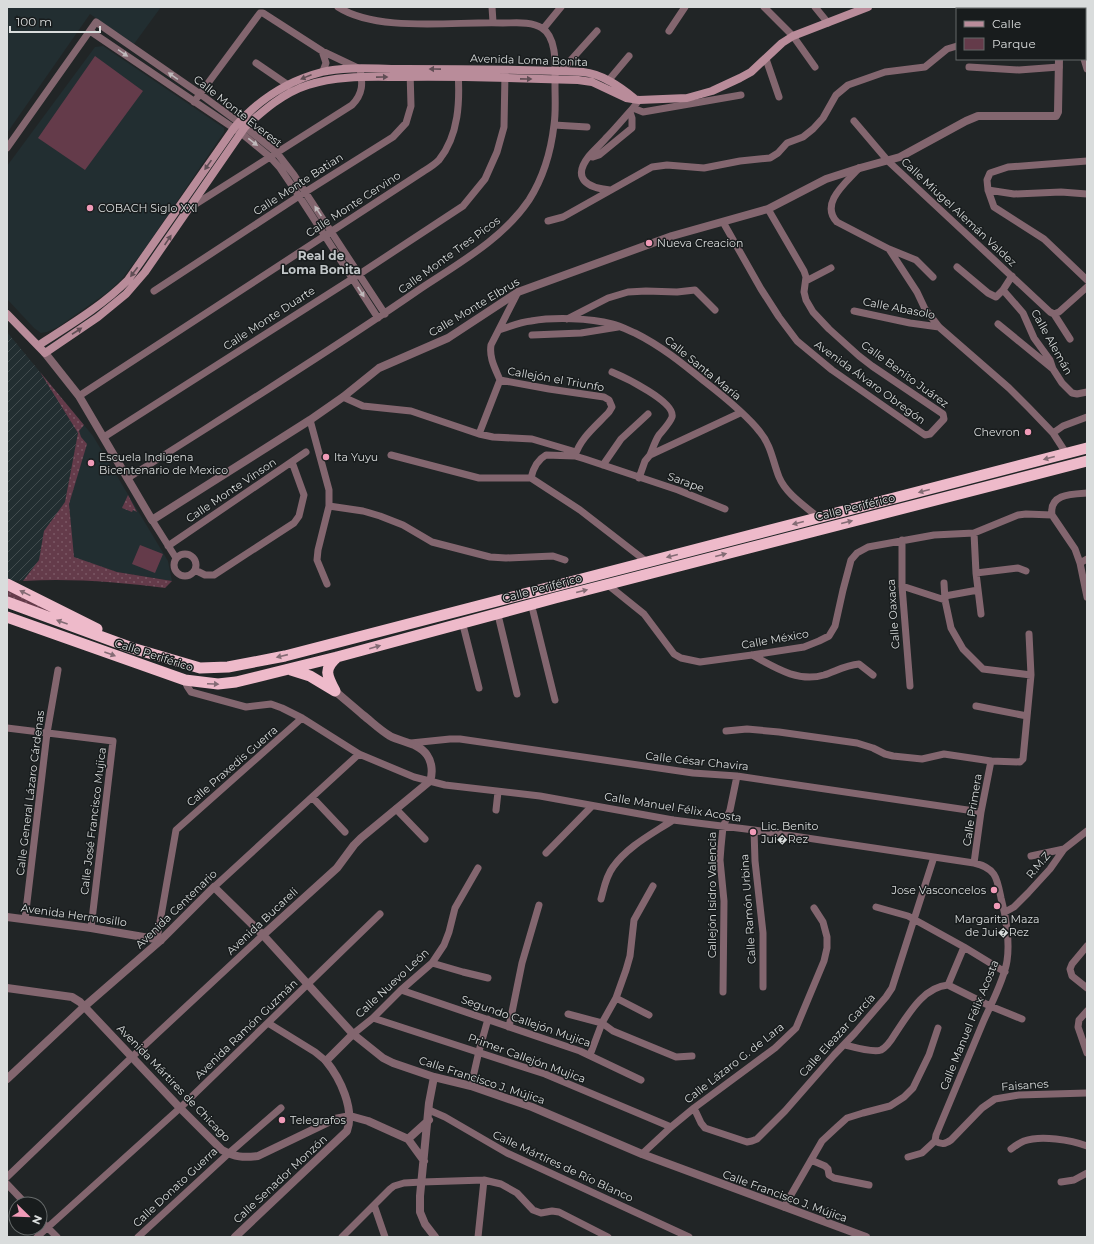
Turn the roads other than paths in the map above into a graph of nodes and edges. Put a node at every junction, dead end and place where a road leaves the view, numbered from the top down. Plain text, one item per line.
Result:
1 (338, 7) edge
2 (492, 7) edge
3 (561, 7) edge
4 (685, 7) edge
5 (764, 7) edge
6 (815, 7) edge
7 (868, 7) edge
8 (493, 22) junction
9 (828, 23) junction
10 (544, 29) junction
11 (90, 31) junction
12 (597, 31) dead end
13 (669, 31) dead end
14 (793, 36) junction
15 (956, 46) edge
16 (322, 51) junction
17 (629, 56) dead end
18 (766, 59) junction
19 (1059, 63) edge
20 (256, 64) dead end
21 (815, 67) dead end
22 (969, 67) dead end
23 (324, 71) junction
24 (361, 73) junction
25 (410, 73) junction
26 (458, 73) junction
27 (557, 73) junction
28 (505, 74) junction
29 (608, 81) junction
30 (288, 84) junction
31 (200, 94) junction
32 (741, 95) dead end
33 (779, 97) dead end
34 (637, 99) junction
35 (194, 102) junction
36 (631, 110) junction
37 (854, 121) dead end
38 (554, 125) junction
39 (587, 127) dead end
40 (240, 128) junction
41 (7, 148) edge
42 (277, 153) junction
43 (589, 156) junction
44 (270, 157) junction
45 (888, 161) junction
46 (1087, 161) edge
47 (860, 168) junction
48 (610, 190) junction
49 (988, 190) junction
50 (302, 194) junction
51 (1087, 194) edge
52 (189, 208) junction
53 (768, 210) junction
54 (548, 221) dead end
55 (723, 222) junction
56 (332, 232) junction
57 (325, 236) junction
58 (889, 249) junction
59 (958, 267) dead end
60 (831, 268) dead end
61 (359, 274) junction
62 (1012, 276) junction
63 (933, 277) dead end
64 (352, 278) junction
65 (1087, 280) edge
66 (806, 281) junction
67 (1087, 287) edge
68 (1004, 290) junction
69 (154, 291) dead end
70 (518, 292) junction
71 (715, 310) dead end
72 (854, 311) dead end
73 (7, 314) edge
74 (385, 314) junction
75 (1054, 314) junction
76 (378, 318) junction
77 (567, 319) junction
78 (998, 324) dead end
79 (620, 327) junction
80 (939, 327) junction
81 (499, 330) junction
82 (532, 335) dead end
83 (1070, 339) dead end
84 (39, 345) junction
85 (45, 353) junction
86 (1053, 369) junction
87 (612, 372) dead end
88 (500, 380) junction
89 (1087, 392) edge
90 (79, 396) junction
91 (343, 397) junction
92 (740, 413) junction
93 (648, 414) dead end
94 (1087, 417) edge
95 (310, 420) junction
96 (1053, 433) junction
97 (479, 434) junction
98 (928, 435) joint
99 (104, 437) junction
100 (1087, 448) edge
101 (306, 452) dead end
102 (1066, 453) junction
103 (576, 454) junction
104 (391, 455) dead end
105 (650, 455) junction
106 (1087, 461) edge
107 (292, 462) junction
108 (603, 465) junction
109 (128, 478) junction
110 (531, 478) junction
111 (639, 478) junction
112 (1087, 493) edge
113 (329, 506) junction
114 (724, 509) dead end
115 (1052, 515) junction
116 (819, 518) junction
117 (152, 520) junction
118 (974, 533) junction
119 (902, 540) junction
120 (168, 546) junction
121 (176, 558) junction
122 (1087, 559) edge
123 (565, 560) dead end
124 (647, 562) junction
125 (1080, 563) junction
126 (195, 570) junction
127 (1026, 571) dead end
128 (976, 573) junction
129 (1085, 574) edge
130 (7, 584) edge
131 (327, 584) dead end
132 (944, 584) dead end
133 (608, 585) junction
134 (902, 586) junction
135 (978, 590) junction
136 (1087, 597) edge
137 (554, 598) junction
138 (945, 598) junction
139 (7, 602) edge
140 (533, 611) junction
141 (982, 614) dead end
142 (7, 617) edge
143 (499, 620) junction
144 (464, 629) junction
145 (420, 634) junction
146 (1029, 634) dead end
147 (121, 644) junction
148 (752, 655) junction
149 (337, 657) junction
150 (288, 669) junction
151 (58, 670) dead end
152 (873, 675) dead end
153 (1032, 675) junction
154 (185, 680) junction
155 (910, 686) dead end
156 (479, 688) dead end
157 (335, 691) junction
158 (518, 694) dead end
159 (554, 700) dead end
160 (976, 706) dead end
161 (1027, 716) junction
162 (302, 718) junction
163 (7, 728) edge
164 (726, 731) dead end
165 (48, 733) junction
166 (411, 743) junction
167 (359, 754) junction
168 (991, 761) junction
169 (737, 776) junction
170 (430, 781) junction
171 (498, 792) junction
172 (312, 797) junction
173 (592, 806) junction
174 (396, 809) junction
175 (496, 810) dead end
176 (981, 812) junction
177 (673, 820) junction
178 (723, 827) junction
179 (754, 830) junction
180 (1087, 831) edge
181 (345, 832) dead end
182 (425, 839) dead end
183 (1064, 849) junction
184 (546, 853) dead end
185 (1031, 856) dead end
186 (934, 857) junction
187 (974, 863) junction
188 (478, 868) dead end
189 (653, 886) dead end
190 (214, 887) junction
191 (601, 899) dead end
192 (539, 905) dead end
193 (876, 907) dead end
194 (814, 908) dead end
195 (1005, 912) junction
196 (380, 914) dead end
197 (7, 917) edge
198 (914, 919) junction
199 (25, 920) junction
200 (91, 928) junction
201 (263, 935) junction
202 (159, 939) junction
203 (964, 946) junction
204 (1087, 946) edge
205 (432, 963) junction
206 (1004, 972) junction
207 (488, 978) dead end
208 (308, 985) junction
209 (948, 985) junction
210 (763, 987) dead end
211 (7, 988) edge
212 (1087, 988) edge
213 (401, 990) junction
214 (723, 992) dead end
215 (616, 998) junction
216 (85, 1006) junction
217 (990, 1006) junction
218 (1087, 1011) edge
219 (568, 1014) dead end
220 (649, 1015) dead end
221 (373, 1018) junction
222 (488, 1019) junction
223 (1022, 1019) dead end
224 (268, 1023) junction
225 (602, 1023) junction
226 (509, 1027) junction
227 (938, 1028) dead end
228 (353, 1034) junction
229 (844, 1045) junction
230 (479, 1051) junction
231 (1087, 1052) edge
232 (590, 1055) junction
233 (133, 1056) junction
234 (692, 1056) dead end
235 (326, 1061) junction
236 (434, 1077) junction
237 (7, 1079) edge
238 (641, 1080) dead end
239 (471, 1086) junction
240 (1087, 1093) edge
241 (180, 1108) junction
242 (281, 1108) dead end
243 (694, 1108) junction
244 (429, 1110) junction
245 (350, 1116) junction
246 (429, 1120) junction
247 (671, 1127) junction
248 (408, 1139) junction
249 (935, 1141) junction
250 (1087, 1146) edge
251 (1011, 1149) dead end
252 (228, 1154) junction
253 (642, 1154) junction
254 (908, 1157) dead end
255 (811, 1160) junction
256 (424, 1161) junction
257 (1087, 1173) edge
258 (7, 1177) edge
259 (484, 1180) junction
260 (422, 1182) junction
261 (1061, 1182) dead end
262 (7, 1184) edge
263 (869, 1185) dead end
264 (18, 1196) edge
265 (374, 1205) junction
266 (784, 1207) junction
267 (48, 1227) edge
268 (48, 1229) edge
269 (57, 1237) edge
270 (138, 1237) edge
271 (235, 1237) edge
272 (342, 1237) edge
273 (385, 1237) edge
274 (435, 1237) edge
275 (478, 1237) edge
276 (608, 1237) edge
277 (689, 1237) edge
278 (866, 1237) edge

1 - 8 street
2 - 8 street
3 - 10 street
4 - 13 street
5 - 14 street
6 - 9 street
7 - 9 main road
8 - 10 street
9 - 14 main road
10 - 27 street, Calle Monte Tres Picos
31 -> 11 street, Calle Monte Everest
11 -> 35 street, Calle Monte Everest
11 - 41 street
12 - 27 street
14 - 18 main road
14 - 21 street
15 - 48 street
16 - 23 street
16 - 24 street
16 - 31 street
17 - 29 street
18 - 33 street
18 - 34 main road
19 - 22 street
19 - 45 street, Calle Monte Elbrus
20 - 30 street
23 - 24 main road, Avenida Loma Bonita
23 -> 30 main road, Avenida Loma Bonita
24 - 25 main road, Avenida Loma Bonita
24 - 40 main road, Avenida Loma Bonita
24 - 42 street
25 - 26 main road, Avenida Loma Bonita
25 - 50 street, Calle Monte Batian
26 - 28 main road, Avenida Loma Bonita
26 - 56 street, Calle Monte Cervino
27 - 28 main road, Avenida Loma Bonita
27 - 29 main road, Avenida Loma Bonita
27 - 34 main road, Avenida Loma Bonita
27 - 38 street, Calle Monte Tres Picos
28 - 61 street, Calle Monte Duarte
29 - 34 main road, Avenida Loma Bonita
30 - 40 main road, Avenida Loma Bonita
31 - 35 street
31 - 40 street, Calle Monte Everest
32 - 36 street
34 - 36 street
35 - 40 street, Calle Monte Everest
36 - 43 street
36 - 43 street
37 - 45 street, Calle Miugel Alemán Valdez
38 - 39 street
38 - 74 street, Calle Monte Tres Picos
40 - 42 street, Calle Monte Everest
40 -> 44 street, Calle Monte Everest
40 - 52 main road, Avenida Loma Bonita
40 -> 84 main road, Avenida Loma Bonita
42 - 44 street
42 - 50 street, Calle Monte Everest
43 - 48 street
44 - 50 street, Calle Monte Everest
44 - 52 street
45 - 47 street, Calle Monte Elbrus
45 - 62 street, Calle Miugel Alemán Valdez
46 - 49 street
47 - 53 street, Calle Monte Elbrus
47 - 58 street
48 - 54 street
49 - 51 street
49 - 65 street
56 -> 50 street, Calle Monte Everest
50 - 57 street, Calle Monte Everest
50 - 69 street, Calle Monte Batian
85 -> 52 main road, Avenida Loma Bonita
53 - 55 street, Calle Monte Elbrus
53 - 66 street, Calle Benito Juárez
55 - 70 street, Calle Monte Elbrus
55 - 98 street, Avenida Álvaro Obregón
56 - 57 street, Calle Monte Cervino
56 - 61 street, Calle Monte Everest
57 - 64 street, Calle Monte Everest
57 - 90 street, Calle Monte Cervino
58 - 63 street
58 - 80 street
59 - 68 street
60 - 66 street
61 - 64 street, Calle Monte Duarte
61 - 74 street, Calle Monte Everest
62 - 68 street
62 - 75 street, Calle Miugel Alemán Valdez
64 -> 76 street, Calle Monte Everest
64 - 99 street, Calle Monte Duarte
66 - 98 street, Calle Benito Juárez
67 - 75 street
68 - 86 street, Calle Alemán
70 - 81 street
70 - 91 street, Calle Monte Elbrus
71 - 77 street
72 - 80 street, Calle Abasolo
73 - 84 main road
74 - 76 street, Calle Monte Tres Picos
75 - 83 street, Calle Miugel Alemán Valdez
76 - 109 street, Calle Monte Tres Picos
77 - 79 street, Calle Santa María
77 - 81 street, Calle Santa María
78 - 86 street
79 - 82 street
79 - 92 street, Calle Santa María
80 - 96 street
81 - 88 street
84 - 85 main road
85 - 90 street
86 - 89 street, Calle Alemán
87 - 105 street
88 - 97 street
88 - 103 street, Callejón el Triunfo
90 - 99 street
91 - 95 street, Calle Monte Elbrus
91 - 97 street
92 - 105 street
92 - 116 street, Calle Santa María
93 - 108 street
94 - 96 street
95 - 113 street
95 - 117 street, Calle Monte Elbrus
96 - 102 street
97 - 103 street
99 - 109 street
100 - 102 highway, Calle Periférico
101 - 107 street, Calle Monte Vinson
102 -> 116 highway, Calle Periférico
103 - 108 street, Sarape
103 - 110 street
104 - 110 street
105 - 111 street
133 -> 106 highway, Calle Periférico
107 - 120 street, Calle Monte Vinson
107 - 126 street
108 - 111 street, Sarape
109 - 117 street
110 - 124 street
111 - 114 street, Sarape
112 - 115 street
113 - 123 street
113 - 131 street
115 - 118 street, Calle México
115 - 125 street
116 -> 124 highway, Calle Periférico
117 - 120 street
118 - 119 street, Calle México
118 - 128 street
119 - 134 street, Calle Oaxaca
119 - 148 street, Calle México
120 - 121 street
121 - 126 street
121 - 126 street
122 - 125 street
124 -> 147 highway, Calle Periférico
125 - 129 street
127 - 128 street
128 - 135 street
129 - 136 street
147 -> 130 highway
132 - 138 street
137 -> 133 highway, Calle Periférico
133 - 148 street, Calle México
134 - 138 street
134 - 155 street, Calle Oaxaca
135 - 138 street
135 - 141 street
137 - 140 highway
137 - 145 highway, Calle Periférico
138 - 153 street
147 -> 139 highway, Calle Periférico
140 - 143 highway
140 - 159 street
142 -> 154 highway, Calle Periférico
143 - 144 highway
143 - 158 street
144 - 145 highway
144 - 156 street
149 -> 145 highway, Calle Periférico
146 - 153 street
148 - 152 street
149 - 150 highway, Calle Periférico
149 - 157 highway
154 -> 150 highway, Calle Periférico
150 - 157 highway
151 - 165 street, Calle General Lázaro Cárdenas
153 - 161 street
154 - 162 street, Calle Manuel Félix Acosta
157 - 166 street
160 - 161 street
161 - 168 street
162 - 167 street, Calle Manuel Félix Acosta
162 - 202 street, Calle Praxedis Guerra
163 - 165 street
164 - 168 street
165 - 199 street, Calle General Lázaro Cárdenas
165 - 200 street, Calle José Francisco Mujica
166 - 169 street, Calle César Chavira
166 - 170 street
167 - 170 street, Calle Manuel Félix Acosta
167 - 172 street, Avenida Centenario
168 - 176 street, Calle Primera
169 - 176 street, Calle César Chavira
169 - 178 street, Callejón Isidro Valencia
170 - 171 street, Calle Manuel Félix Acosta
170 - 174 street, Avenida Bucareli
171 - 173 street, Calle Manuel Félix Acosta
171 - 175 street
172 - 181 street
172 - 190 street, Avenida Centenario
173 - 177 street, Calle Manuel Félix Acosta
173 - 184 street
174 - 182 street
174 - 201 street, Avenida Bucareli
176 - 187 street, Calle Primera
177 - 178 street, Calle Manuel Félix Acosta
177 - 191 street
178 - 179 street, Calle Manuel Félix Acosta
178 - 214 street, Callejón Isidro Valencia
179 - 186 street, Calle Manuel Félix Acosta
179 - 210 street, Calle Ramón Urbina
180 - 183 street, R.M.Z
183 - 185 street
183 - 195 street, R.M.Z
186 - 187 street, Calle Manuel Félix Acosta
186 - 198 street, Calle Eleazar García
187 - 195 street, Calle Manuel Félix Acosta
188 - 205 street, Calle Nuevo León
189 - 215 street
190 - 201 street, Calle Francisco J. Mújica
190 - 202 street, Avenida Centenario
192 - 226 street
193 - 198 street
194 - 243 street, Calle Lázaro G. de Lara
195 - 206 street, Calle Manuel Félix Acosta
196 - 208 street, Avenida Ramón Guzmán
197 - 199 street, Avenida Hermosillo
198 - 203 street
198 - 229 street, Calle Eleazar García
199 - 200 street, Avenida Hermosillo
200 - 202 street, Avenida Hermosillo
201 - 208 street, Calle Francisco J. Mújica
201 - 233 street, Avenida Bucareli
202 - 216 street, Avenida Centenario
203 - 206 street
203 - 209 street
204 - 212 street
205 - 207 street
205 - 213 street, Calle Nuevo León
206 - 217 street, Calle Manuel Félix Acosta
208 - 224 street, Avenida Ramón Guzmán
208 - 228 street, Calle Francisco J. Mújica
209 - 217 street
209 - 229 street
211 - 216 street, Avenida Mártires de Chicago
213 - 221 street, Calle Nuevo León
213 - 222 street, Segundo Callejón Mujica
215 - 220 street
215 - 225 street
216 - 233 street, Avenida Mártires de Chicago
216 - 237 street, Avenida Centenario
217 - 223 street
217 - 249 street, Calle Manuel Félix Acosta
218 - 231 street
219 - 225 street
221 - 228 street, Calle Nuevo León
221 - 230 street, Primer Callejón Mujica
222 - 226 street, Segundo Callejón Mujica
222 - 230 street
224 - 235 street
224 - 241 street, Avenida Ramón Guzmán
225 - 232 street
225 - 234 street
226 - 232 street, Segundo Callejón Mujica
227 - 255 street
228 - 235 street, Calle Nuevo León
228 - 236 street, Calle Francisco J. Mújica
229 - 243 street, Calle Eleazar García
230 - 239 street
230 - 247 street, Primer Callejón Mujica
232 - 238 street, Segundo Callejón Mujica
233 - 241 street, Avenida Mártires de Chicago
233 - 258 street, Avenida Bucareli
235 - 245 street
236 - 239 street, Calle Francisco J. Mújica
236 - 244 street
239 - 253 street, Calle Francisco J. Mújica
240 - 249 street, Faisanes
241 - 252 street, Avenida Mártires de Chicago
241 - 267 street, Avenida Ramón Guzmán
242 - 252 street, Calle Donato Guerra
243 - 247 street, Calle Lázaro G. de Lara
244 - 246 street
244 - 277 street, Calle Mártires de Río Blanco
245 - 248 street
245 - 252 street, Avenida Mártires de Chicago
245 - 271 street, Calle Senador Monzón
246 - 248 street
246 - 256 street
247 - 253 street, Calle Lázaro G. de Lara
248 - 256 street
249 - 254 street
250 - 251 street
252 - 270 street, Calle Donato Guerra
253 - 266 street, Calle Francisco J. Mújica
255 - 263 street
255 - 266 street
256 - 260 street
257 - 261 street
259 - 260 street
259 - 275 street
259 - 276 street
260 - 265 street
260 - 274 street
262 - 264 street
265 - 272 street
265 - 273 street
266 - 278 street, Calle Francisco J. Mújica
268 - 269 street

